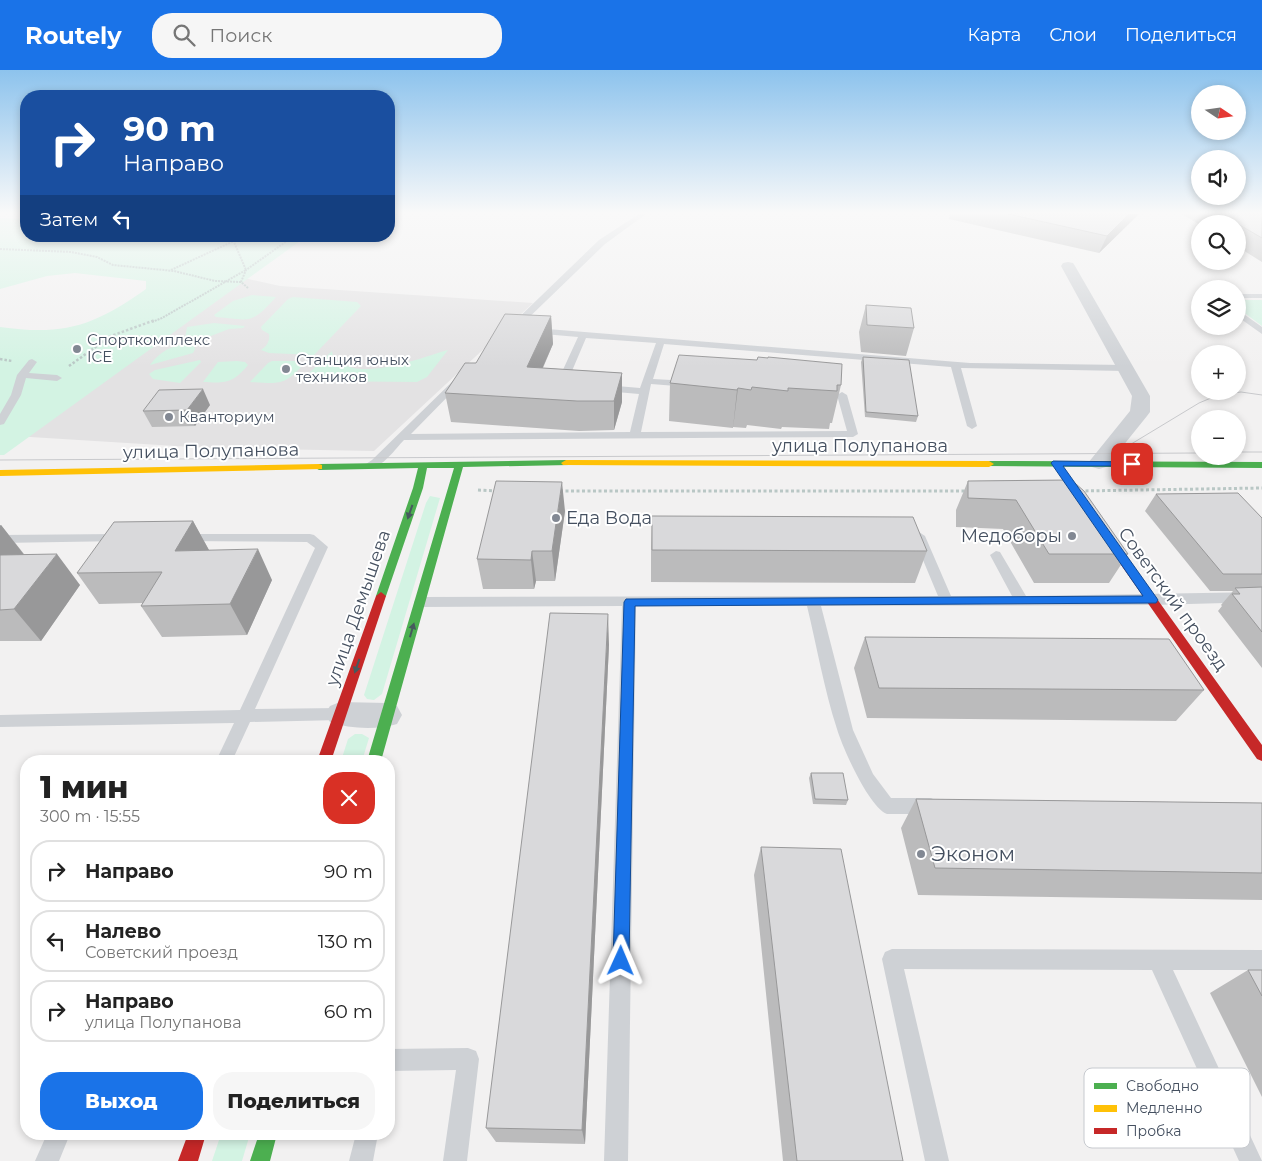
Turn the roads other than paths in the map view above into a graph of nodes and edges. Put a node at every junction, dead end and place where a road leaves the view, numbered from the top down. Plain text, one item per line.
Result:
1 (578, 265) edge
2 (1068, 266) dead end
3 (1246, 296) edge
4 (1262, 296) edge
5 (1246, 319) edge
6 (529, 331) edge
7 (1262, 331) edge
8 (583, 335) junction
9 (504, 336) edge
10 (661, 341) junction
11 (32, 362) dead end
12 (955, 364) junction
13 (1126, 368) junction
14 (22, 375) junction
15 (463, 376) edge
16 (55, 378) road end
17 (696, 384) edge
18 (569, 386) edge
19 (645, 386) junction
20 (432, 388) dead end
21 (597, 388) edge
22 (447, 391) junction
23 (839, 391) edge
24 (0, 422) edge
25 (972, 426) dead end
26 (635, 436) junction
27 (400, 437) junction
28 (1056, 463) junction
29 (1100, 463) junction
30 (1262, 464) edge
31 (423, 465) junction
32 (458, 465) junction
33 (369, 466) junction
34 (0, 473) edge
35 (1074, 491) edge
36 (1096, 522) edge
37 (910, 535) edge
38 (136, 538) edge
39 (165, 538) edge
40 (0, 539) edge
41 (996, 555) dead end
42 (1262, 597) edge
43 (1022, 600) junction
44 (1152, 600) junction
45 (813, 601) junction
46 (947, 601) junction
47 (420, 602) junction
48 (630, 602) junction
49 (340, 714) junction
50 (388, 715) junction
51 (245, 716) junction
52 (0, 721) edge
53 (227, 755) edge
54 (326, 755) edge
55 (376, 755) edge
56 (1262, 755) edge
57 (946, 805) edge
58 (1158, 960) junction
59 (1262, 960) edge
60 (395, 1060) edge
61 (1208, 1068) edge
62 (56, 1140) edge
63 (196, 1140) edge
64 (266, 1140) edge
65 (366, 1140) edge
66 (1245, 1148) edge
67 (47, 1161) edge
68 (188, 1161) edge
69 (260, 1161) edge
70 (361, 1161) edge
71 (454, 1161) edge
72 (616, 1161) edge
73 (938, 1161) edge
74 (1251, 1161) edge

1 - 9 lane
2 - 13 street
3 - 4 lane
5 - 7 lane
6 - 8 lane
8 - 10 lane
8 - 18 lane
10 - 12 lane
10 - 19 lane
11 - 14 lane
12 - 13 lane
12 - 25 lane
13 - 29 street
14 - 16 lane
14 - 24 lane
15 - 22 lane
17 - 19 lane
19 - 21 lane
19 - 26 lane
20 - 22 lane
22 - 27 lane
23 - 26 lane
26 - 27 lane
27 - 33 lane
28 - 29 street, улица Полупанова
28 - 32 street, улица Полупанова
28 - 35 street
29 - 30 street, улица Полупанова
31 - 32 street, улица Полупанова
31 - 33 street, улица Полупанова
31 -> 49 street, улица Демышева
32 - 47 street
33 - 34 street, улица Полупанова
36 - 44 street, Советский проезд
37 - 46 lane
38 - 40 lane
39 - 51 lane
41 - 43 lane
42 - 44 lane
43 - 44 lane
43 - 46 lane
44 - 56 street, Советский проезд
45 - 46 lane
45 - 48 lane
45 - 57 lane
47 - 48 lane
50 -> 47 street
48 - 72 lane
49 - 50 street
49 - 51 lane
49 - 54 street, улица Демышева
50 - 55 street
51 - 52 lane
51 - 53 lane
58 - 59 lane
58 - 61 lane
58 - 73 lane
60 - 71 lane
62 - 67 lane
63 - 68 street
64 - 69 street
65 - 70 lane
66 - 74 lane

